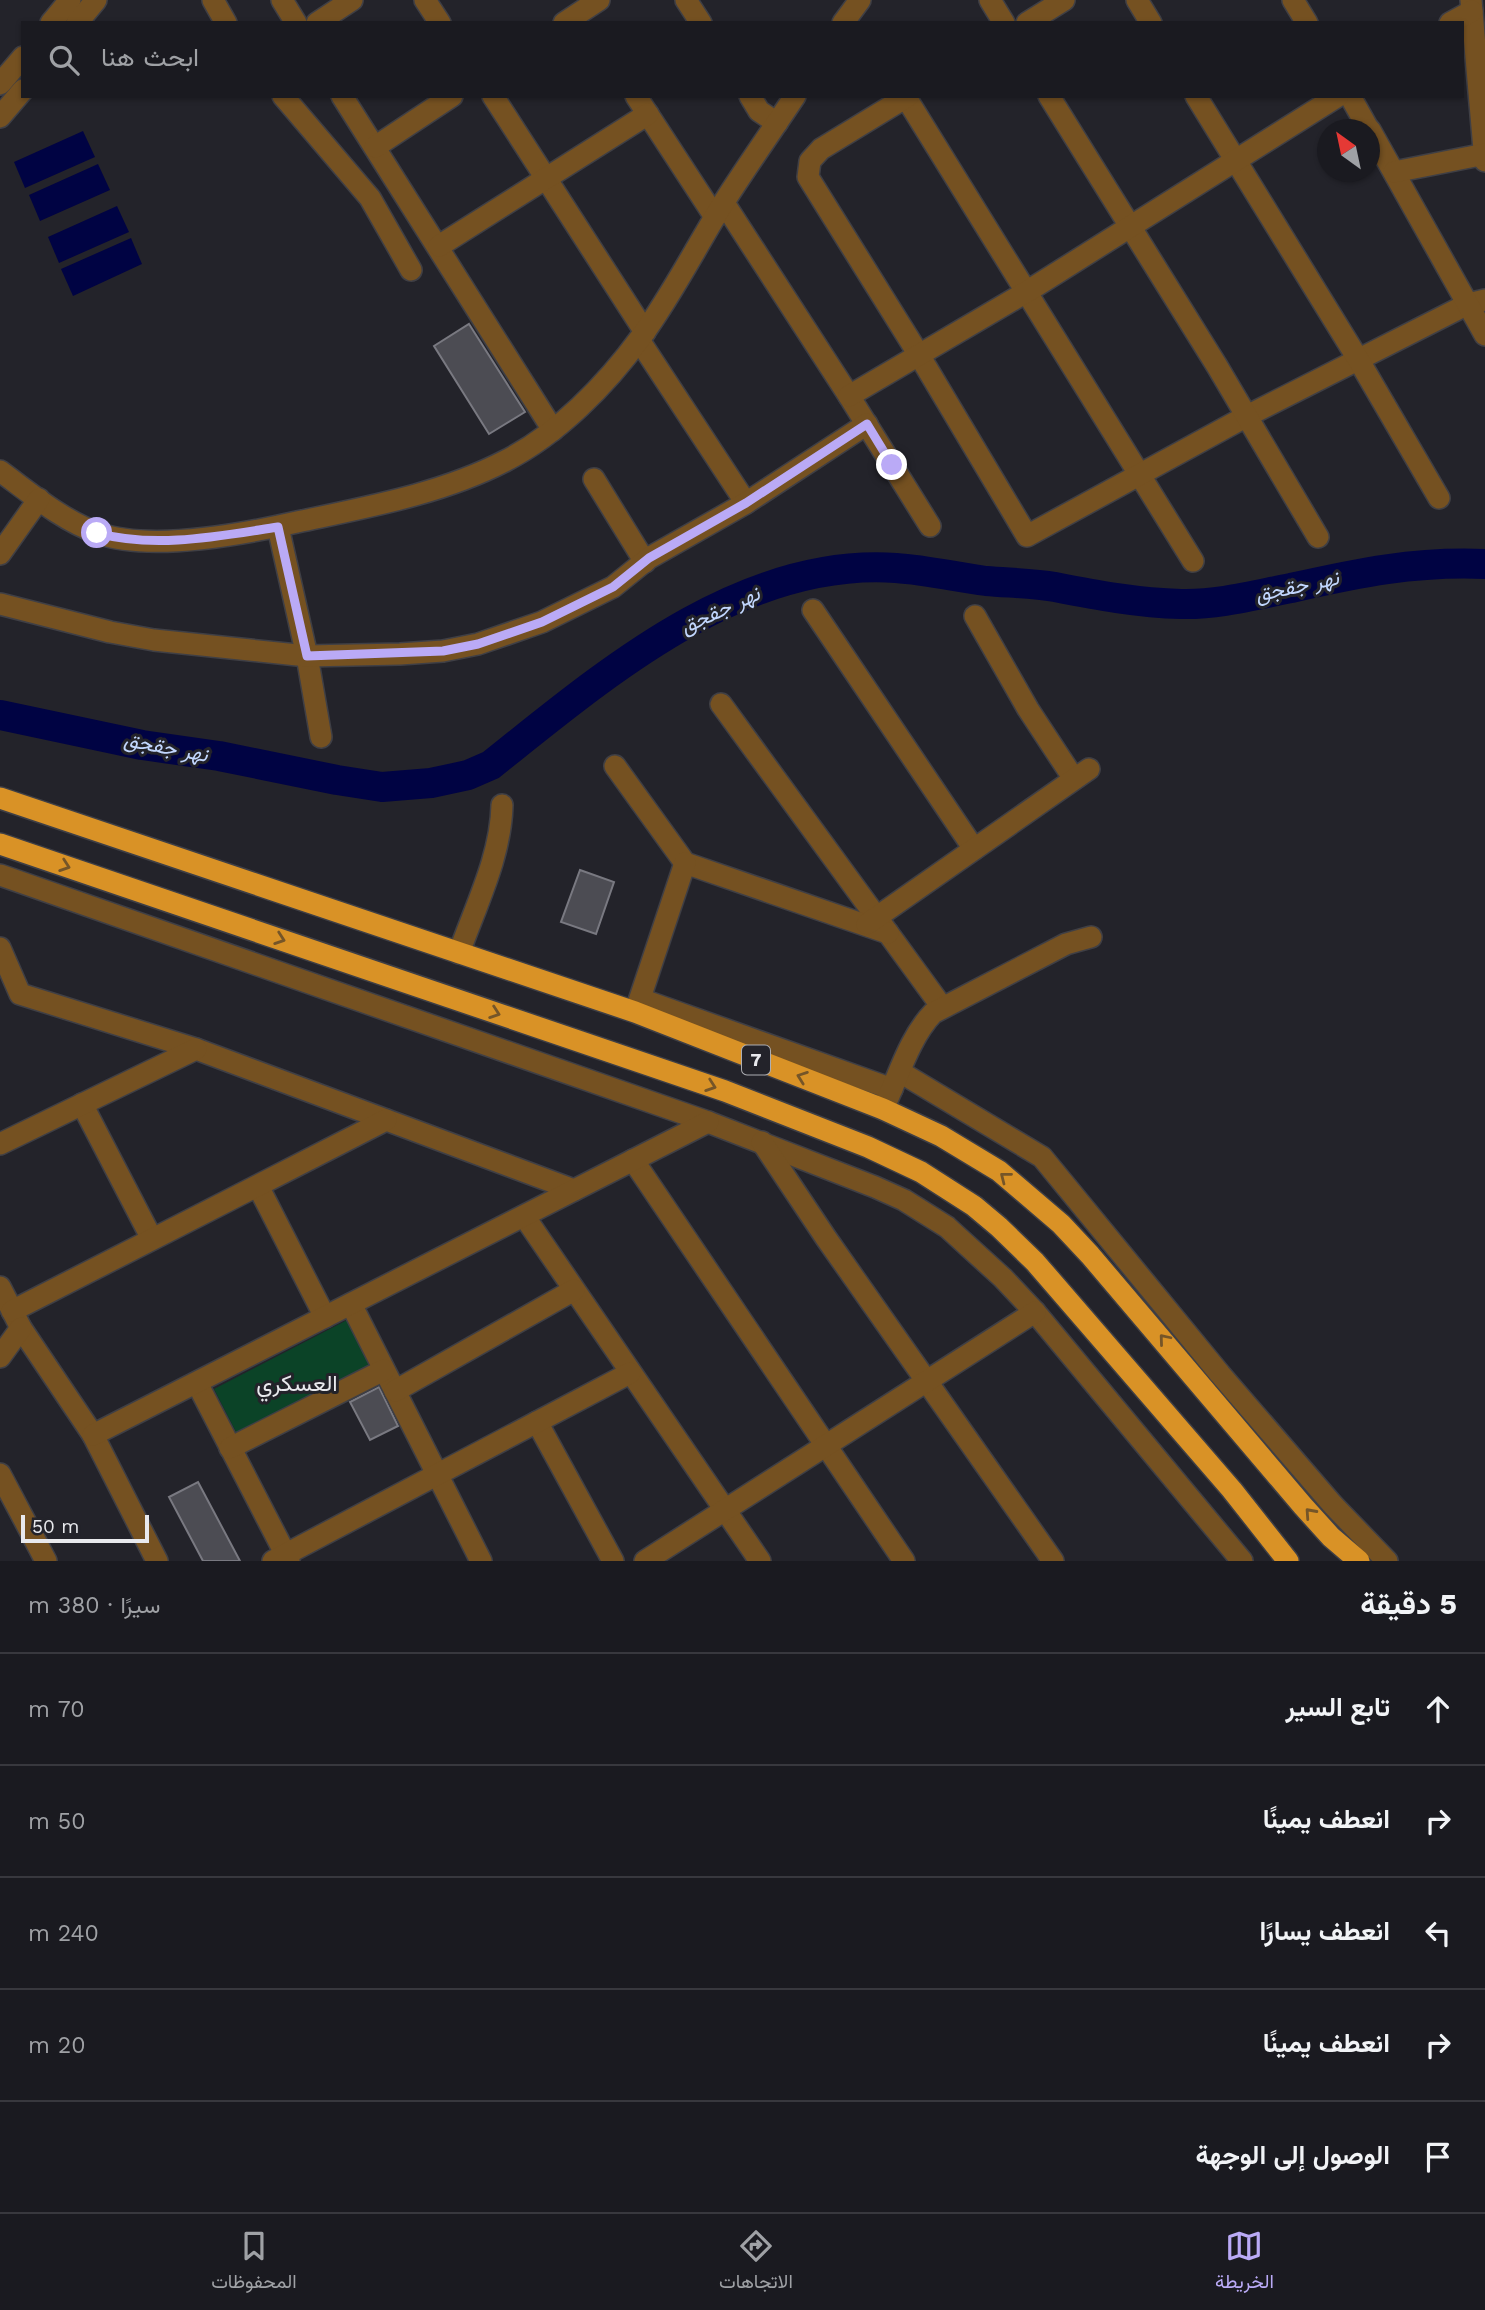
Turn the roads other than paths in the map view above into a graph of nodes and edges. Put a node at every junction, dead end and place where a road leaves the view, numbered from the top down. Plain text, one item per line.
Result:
1 (70, 0) edge
2 (96, 0) edge
3 (213, 0) edge
4 (282, 0) edge
5 (352, 0) edge
6 (425, 0) edge
7 (686, 0) edge
8 (990, 0) edge
9 (1064, 0) edge
10 (1137, 0) edge
11 (1471, 6) edge
12 (53, 21) edge
13 (79, 21) edge
14 (225, 21) edge
15 (295, 21) edge
16 (320, 21) edge
17 (439, 21) edge
18 (700, 21) edge
19 (1002, 21) edge
20 (1030, 21) edge
21 (1150, 21) edge
22 (1452, 21) edge
23 (1480, 40) edge
24 (21, 59) edge
25 (0, 84) edge
26 (21, 92) edge
27 (285, 98) edge
28 (343, 98) edge
29 (449, 98) edge
30 (494, 98) edge
31 (751, 98) edge
32 (794, 98) edge
33 (904, 98) edge
34 (907, 98) edge
35 (1050, 98) edge
36 (1197, 98) edge
37 (1335, 98) edge
38 (1351, 98) edge
39 (642, 105) edge
40 (0, 117) edge
41 (1363, 119) edge
42 (777, 123) junction
43 (375, 148) junction
44 (1380, 148) edge
45 (1485, 154) edge
46 (1236, 161) junction
47 (1485, 161) edge
48 (1394, 172) junction
49 (546, 178) junction
50 (720, 210) junction
51 (1131, 228) junction
52 (439, 246) junction
53 (411, 270) dead end
54 (1028, 292) junction
55 (1476, 302) edge
56 (1485, 335) edge
57 (642, 336) junction
58 (919, 355) junction
59 (1358, 359) junction
60 (849, 396) junction
61 (1247, 416) junction
62 (867, 424) junction
63 (553, 430) junction
64 (0, 471) edge
65 (1140, 474) junction
66 (594, 479) dead end
67 (1439, 498) dead end
68 (39, 499) junction
69 (746, 503) junction
70 (930, 526) dead end
71 (278, 527) junction
72 (1318, 537) dead end
73 (0, 554) edge
74 (1193, 561) dead end
75 (645, 562) junction
76 (0, 604) edge
77 (813, 610) dead end
78 (975, 616) dead end
79 (307, 656) junction
80 (721, 704) dead end
81 (321, 737) dead end
82 (615, 766) dead end
83 (0, 798) edge
84 (502, 804) dead end
85 (0, 844) edge
86 (974, 849) junction
87 (685, 863) junction
88 (0, 875) edge
89 (877, 926) junction
90 (1091, 937) dead end
91 (0, 948) edge
92 (459, 953) junction
93 (638, 1005) junction
94 (942, 1007) junction
95 (196, 1049) junction
96 (896, 1081) junction
97 (82, 1104) junction
98 (883, 1109) junction
99 (386, 1120) junction
100 (708, 1122) junction
101 (762, 1142) junction
102 (0, 1144) edge
103 (634, 1160) junction
104 (258, 1186) junction
105 (574, 1190) junction
106 (523, 1216) junction
107 (152, 1239) junction
108 (0, 1287) edge
109 (574, 1290) junction
110 (351, 1304) junction
111 (1035, 1312) junction
112 (325, 1317) junction
113 (17, 1319) junction
114 (0, 1357) edge
115 (384, 1370) junction
116 (630, 1373) junction
117 (927, 1381) junction
118 (197, 1382) junction
119 (395, 1391) junction
120 (537, 1422) junction
121 (93, 1435) junction
122 (827, 1445) junction
123 (230, 1448) junction
124 (0, 1474) edge
125 (437, 1474) junction
126 (6, 1498) edge
127 (725, 1509) junction
128 (283, 1559) edge
129 (46, 1561) edge
130 (157, 1561) edge
131 (481, 1561) edge
132 (613, 1561) edge
133 (645, 1561) edge
134 (760, 1561) edge
135 (904, 1561) edge
136 (1053, 1561) edge
137 (1242, 1561) edge
138 (1288, 1561) edge
139 (1359, 1561) edge
140 (1387, 1561) edge

1 - 12 street
2 - 13 street
3 - 14 street
4 - 15 street
5 - 16 street
6 - 17 street
7 - 18 street
8 - 19 street
9 - 20 street
10 - 21 street
11 - 22 street
11 - 23 street
23 - 45 street
24 - 25 street
26 - 40 street
27 - 53 street
28 - 43 street
29 - 43 street
30 - 49 street
31 - 42 street
32 - 42 street
33 - 58 street
34 - 54 street
35 - 51 street
36 - 46 street
37 - 46 street
38 - 41 street
39 - 49 street
39 - 50 street
42 - 50 street
43 - 52 street
44 - 48 street
45 - 47 street
45 - 48 street
46 - 51 street
46 - 59 street
48 - 55 street
49 - 52 street
49 - 57 street
50 - 57 street
50 - 60 street
51 - 54 street
51 - 61 street
52 - 63 street
54 - 58 street
54 - 65 street
55 - 56 street
55 - 59 street
57 - 63 street
57 - 69 street
58 - 60 street
58 - 65 street
59 - 61 street
59 - 67 street
60 - 62 street
61 - 65 street
61 - 72 street
62 - 69 street
62 - 70 street
63 - 71 street
64 - 68 street
65 - 74 street
66 - 75 street
68 - 71 street
68 - 73 street
69 - 75 street
71 - 79 street
75 - 79 street
76 - 79 street
77 - 86 street
78 - 86 street
79 - 81 street
80 - 89 street
82 - 87 street
83 - 92 highway, 7
84 - 92 street
85 -> 138 highway, 7
86 - 89 street
87 - 89 street
87 - 93 street
88 - 100 street
89 - 94 street
90 - 94 street
91 - 95 street
92 - 93 highway, 7
93 - 96 street
98 -> 93 highway, 7
94 - 96 street
95 - 97 street
95 - 99 street
96 - 98 street
96 - 140 street
97 - 102 street
97 - 107 street
139 -> 98 highway, 7
99 - 104 street
99 - 105 street
100 - 101 street
100 - 103 street
101 - 111 street
101 - 117 street
103 - 105 street
103 - 122 street
104 - 107 street
104 - 112 street
105 - 106 street
106 - 109 street
106 - 110 street
107 - 113 street
108 - 113 street
109 - 116 street
109 - 119 street
110 - 112 street
110 - 115 street
111 - 117 street
111 - 137 street
112 - 118 street
113 - 114 street
113 - 121 street
115 - 119 street
115 - 123 street
116 - 120 street
116 - 127 street
117 - 122 street
117 - 136 street
118 - 121 street
118 - 123 street
119 - 125 street
120 - 125 street
120 - 132 street
121 - 130 street
122 - 127 street
122 - 135 street
123 - 128 street
124 - 126 street
125 - 128 street
125 - 131 street
126 - 129 street
127 - 133 street
127 - 134 street

